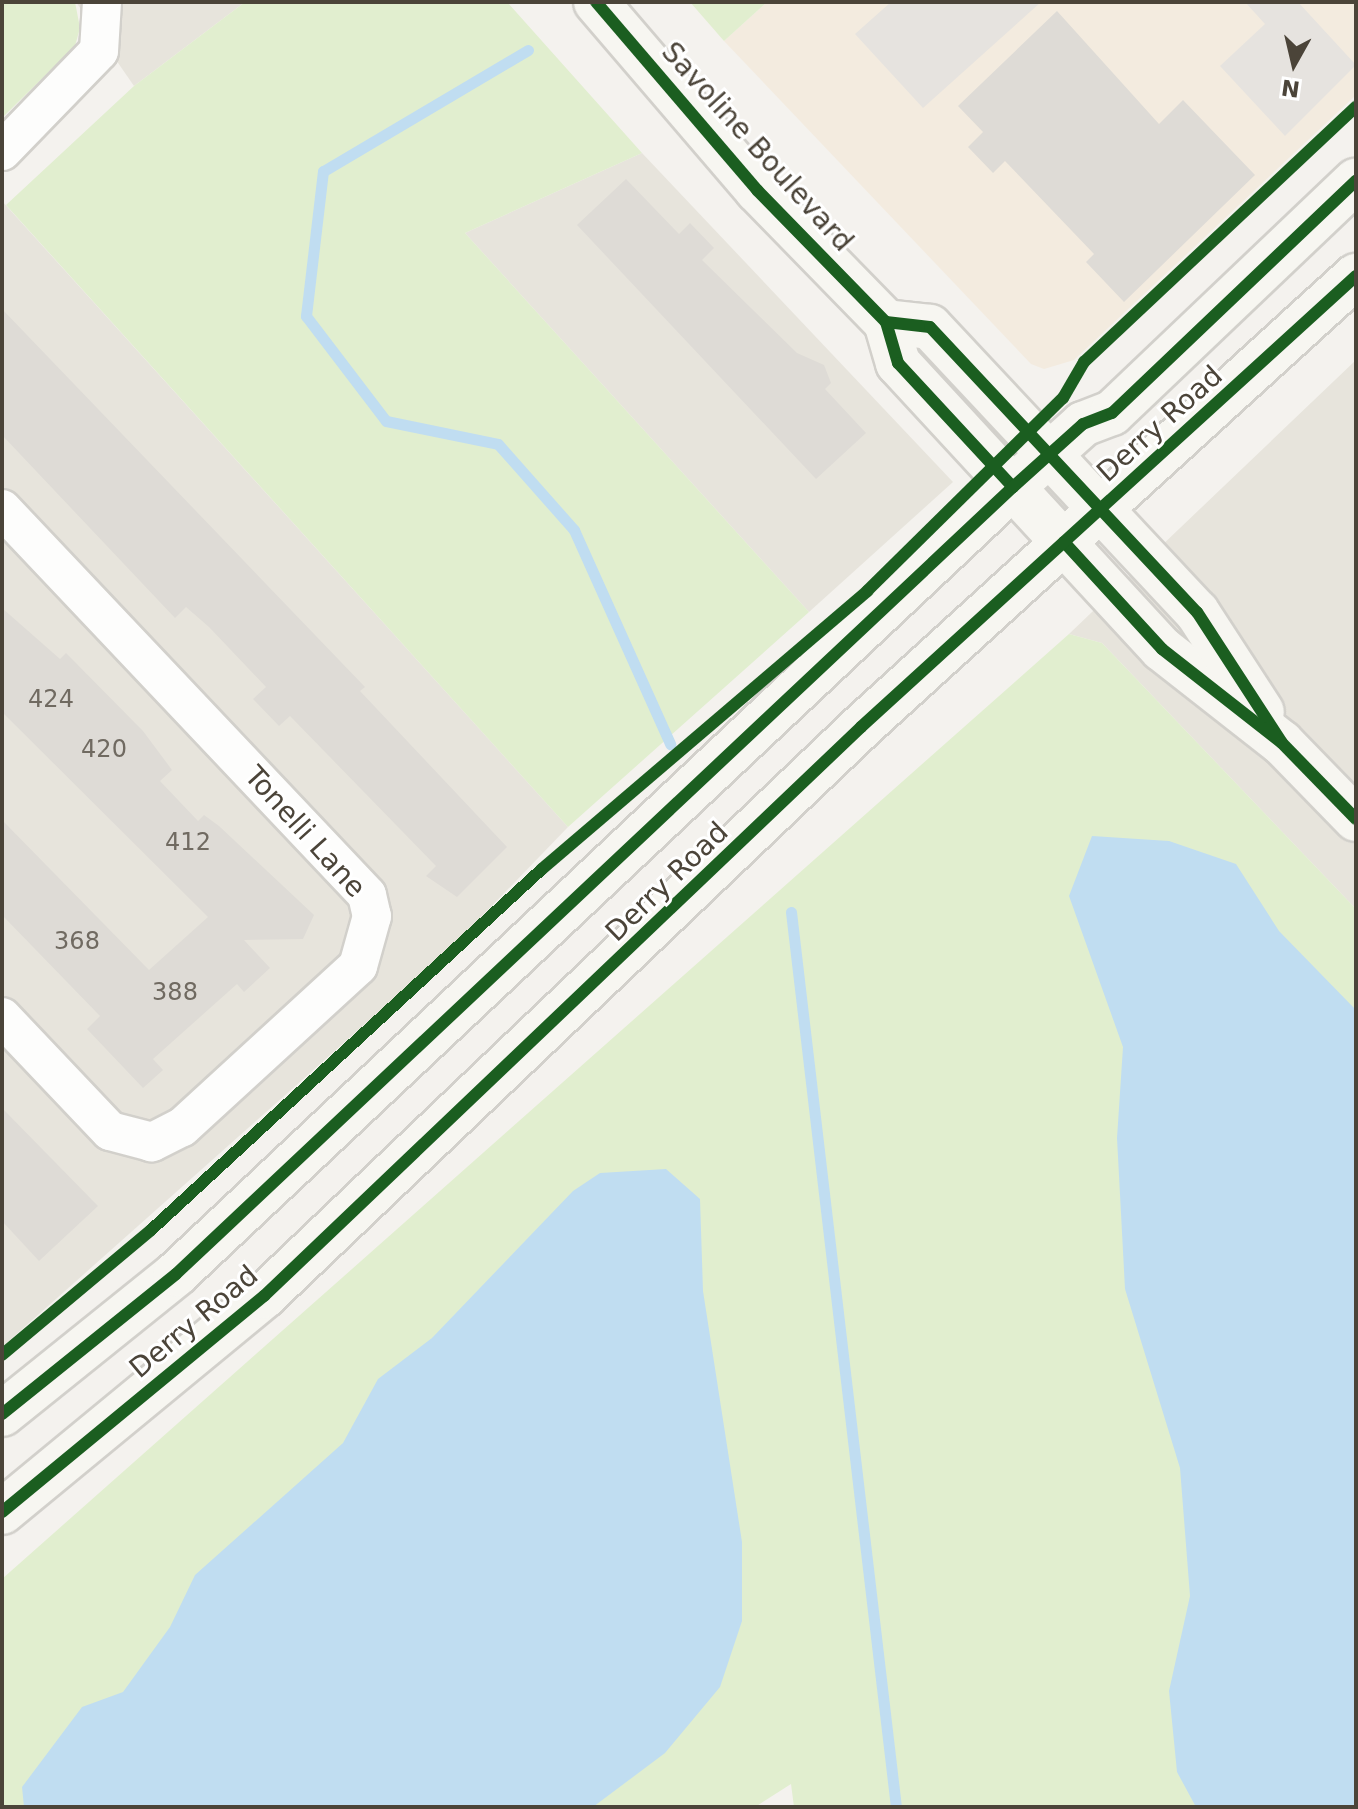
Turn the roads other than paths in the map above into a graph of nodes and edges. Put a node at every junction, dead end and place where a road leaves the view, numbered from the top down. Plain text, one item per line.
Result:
1 (102, 2) edge
2 (596, 2) edge
3 (2, 151) edge
4 (1356, 181) edge
5 (1356, 276) edge
6 (886, 322) junction
7 (1049, 454) junction
8 (1013, 487) junction
9 (2, 509) edge
10 (1101, 509) junction
11 (1064, 542) junction
12 (1282, 743) junction
13 (1356, 819) edge
14 (2, 1017) edge
15 (2, 1414) edge
16 (2, 1512) edge

1 - 3 street
2 - 6 main road, Savoline Boulevard
4 - 7 main road, Derry Road
5 - 10 main road, Derry Road
6 - 7 main road, Savoline Boulevard
6 - 8 main road, Savoline Boulevard
7 - 8 main road, Derry Road
7 - 10 main road, Savoline Boulevard
8 - 11 main road, Savoline Boulevard
8 - 15 main road, Derry Road
9 - 14 street, Tonelli Lane
10 - 11 main road, Derry Road
10 - 12 main road, Savoline Boulevard
11 - 12 main road, Savoline Boulevard
11 - 16 main road, Derry Road
12 - 13 main road, Savoline Boulevard

